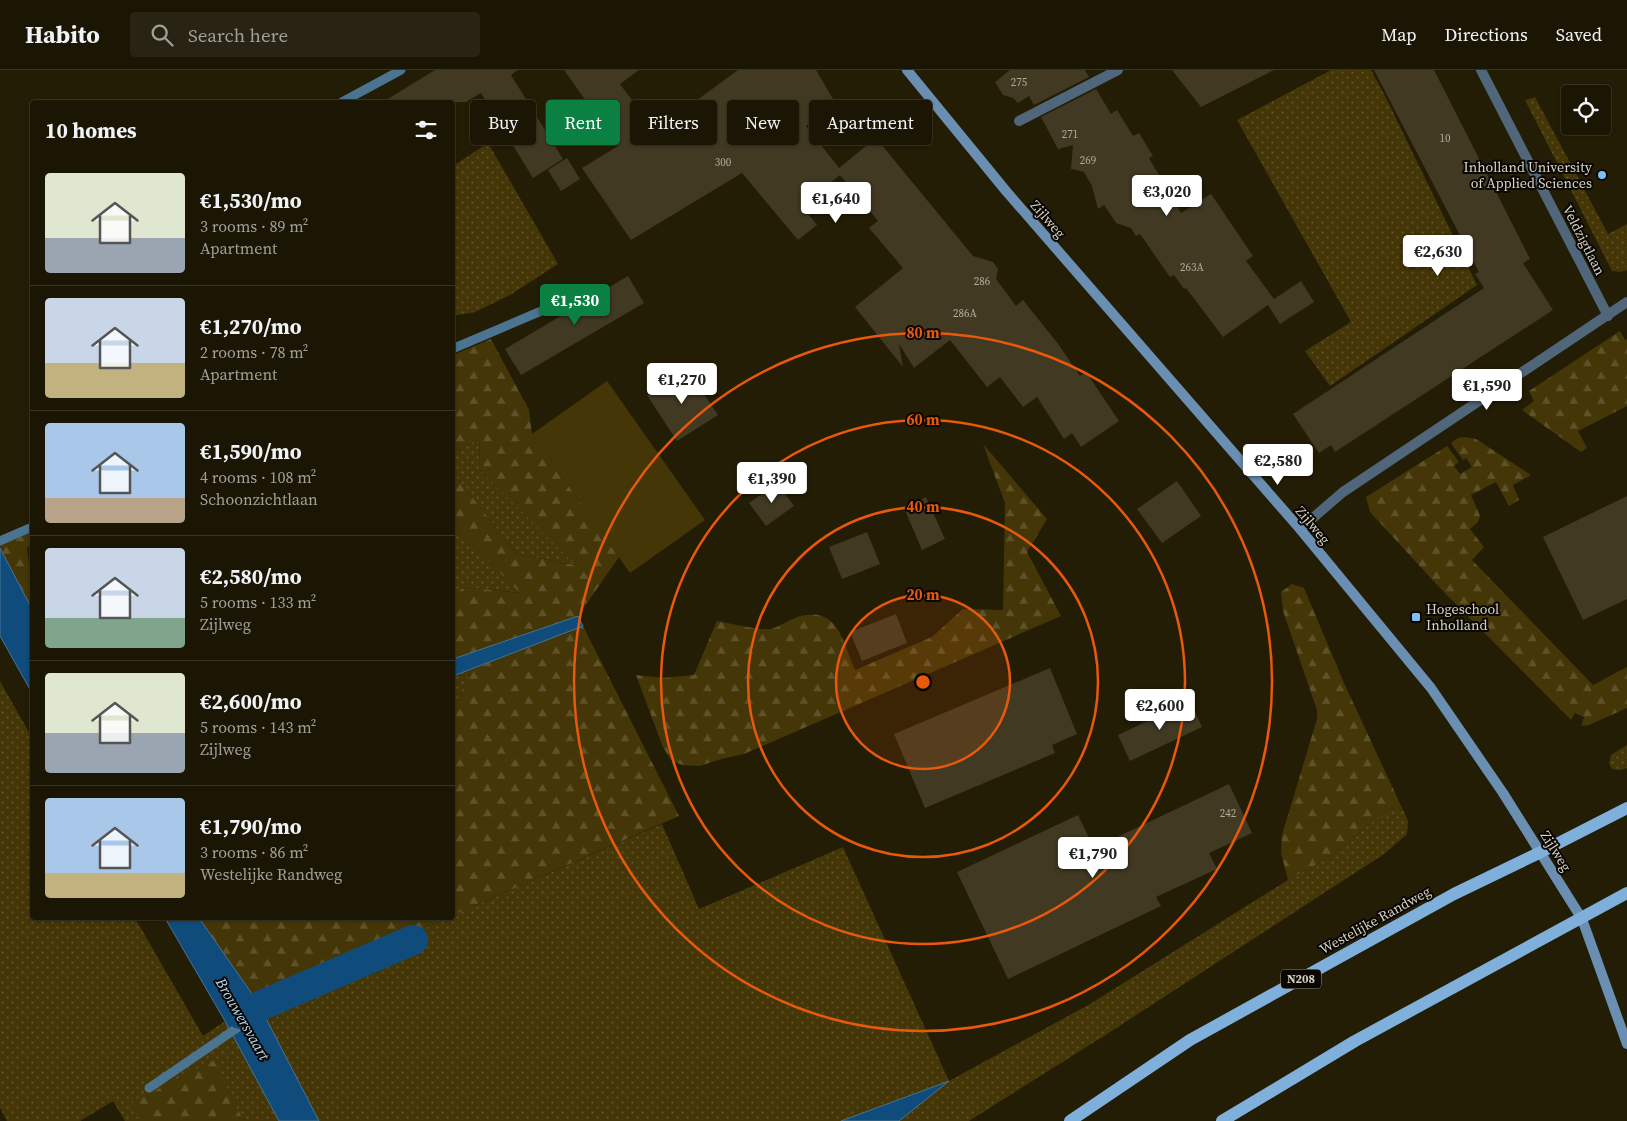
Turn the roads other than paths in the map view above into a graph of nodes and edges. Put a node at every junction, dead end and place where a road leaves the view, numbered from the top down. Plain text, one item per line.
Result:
1 (907, 70) edge
2 (1118, 70) edge
3 (1481, 70) edge
4 (1019, 121) dead end
5 (1627, 302) edge
6 (1608, 316) junction
7 (1300, 529) junction
8 (1627, 808) edge
9 (1542, 852) junction
10 (1627, 893) edge
11 (1582, 919) junction
12 (1627, 1044) edge
13 (1070, 1121) edge
14 (1222, 1121) edge

1 - 7 main road, Zijlweg
2 - 4 street
3 - 6 street, Veldzigtlaan
5 - 6 street
6 - 7 street
7 - 9 main road, Zijlweg
8 - 9 main road, Westelijke Randweg / N208
9 - 11 main road, Zijlweg
9 - 13 main road, Westelijke Randweg / N208
10 - 11 main road
11 - 12 main road, Zijlweg
11 - 14 main road

